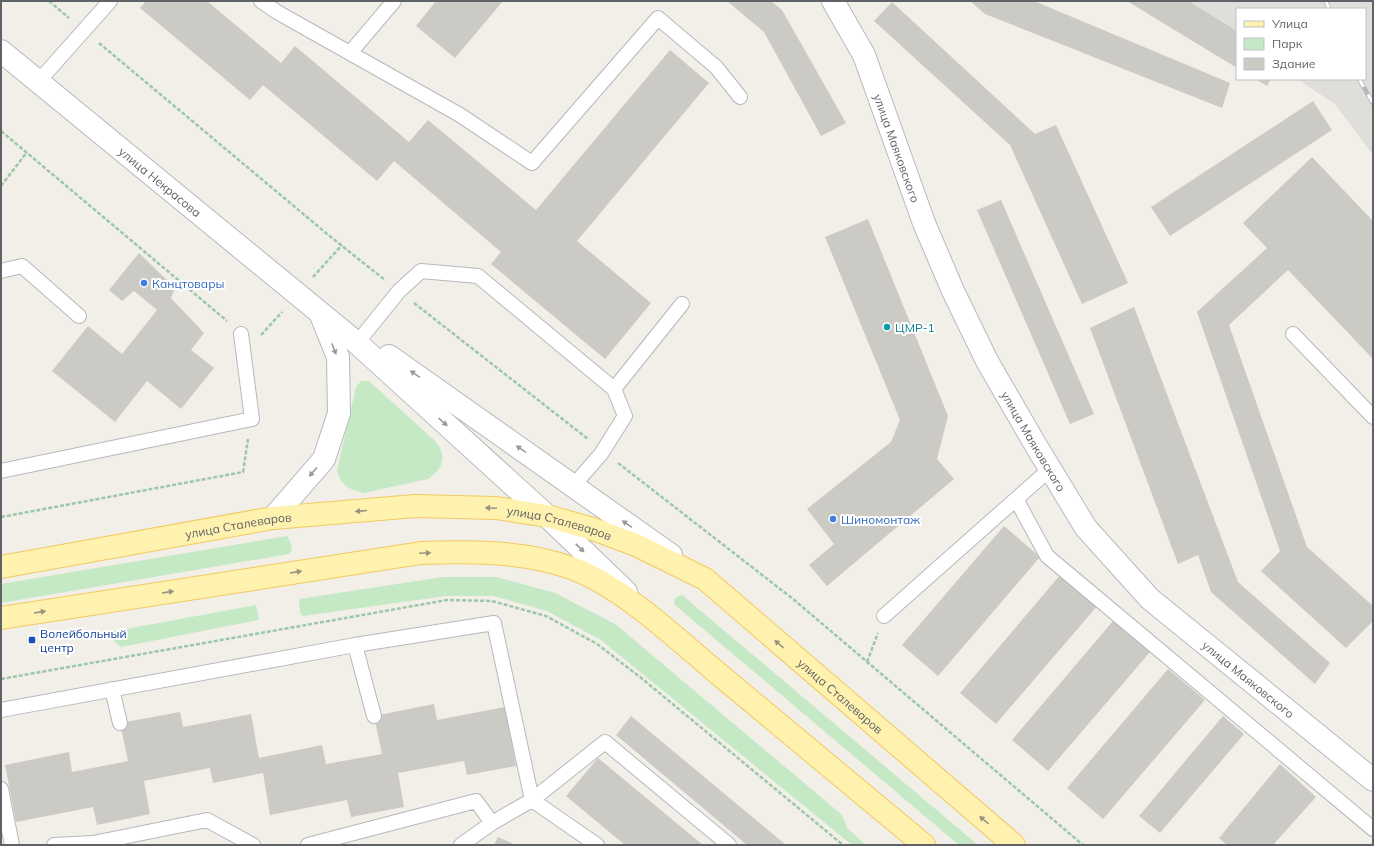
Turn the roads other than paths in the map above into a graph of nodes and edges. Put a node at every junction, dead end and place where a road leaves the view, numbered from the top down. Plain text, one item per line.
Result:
1 (110, 1) edge
2 (262, 1) edge
3 (394, 1) edge
4 (833, 1) edge
5 (1, 51) edge
6 (350, 53) junction
7 (38, 82) junction
8 (740, 97) dead end
9 (1, 272) edge
10 (682, 304) dead end
11 (320, 312) junction
12 (79, 316) dead end
13 (241, 334) road end
14 (1293, 334) dead end
15 (359, 340) junction
16 (614, 389) junction
17 (1373, 417) edge
18 (1050, 469) junction
19 (1, 471) edge
20 (573, 486) junction
21 (1016, 500) junction
22 (547, 516) junction
23 (273, 518) junction
24 (1, 567) edge
25 (705, 579) junction
26 (884, 616) road end
27 (1, 618) edge
28 (663, 627) junction
29 (355, 645) junction
30 (112, 689) junction
31 (1, 710) edge
32 (374, 716) dead end
33 (120, 723) dead end
34 (1373, 780) edge
35 (1, 789) edge
36 (532, 800) junction
37 (492, 824) junction
38 (1373, 829) edge
39 (12, 845) edge
40 (54, 845) edge
41 (253, 845) edge
42 (308, 845) edge
43 (461, 845) edge
44 (597, 845) edge
45 (729, 845) edge
46 (924, 845) edge
47 (1014, 845) edge

1 - 7 lane
2 - 6 lane
3 - 6 lane
4 - 18 street, улица Маяковского
5 - 7 street, улица Некрасова
6 - 8 lane
7 - 11 street, улица Некрасова
9 - 12 lane
10 - 16 lane
11 - 15 street, улица Некрасова
11 -> 23 street
13 - 19 lane
14 - 17 lane
15 - 16 lane
20 -> 15 street
15 -> 22 street
16 - 20 lane
18 - 21 lane
18 - 34 street, улица Маяковского
25 -> 20 street
21 - 26 lane
21 - 38 lane
22 -> 23 main road, улица Сталеваров
22 - 25 main road, улица Сталеваров
22 -> 28 street
23 - 24 main road, улица Сталеваров
47 -> 25 main road, улица Сталеваров
27 -> 28 main road
28 - 46 main road
29 - 30 lane
29 - 32 lane
29 - 36 lane
30 - 31 lane
30 - 33 lane
35 - 39 lane
36 - 37 lane
36 - 44 lane
36 - 45 lane
37 - 42 lane
37 - 43 lane
40 - 41 lane

